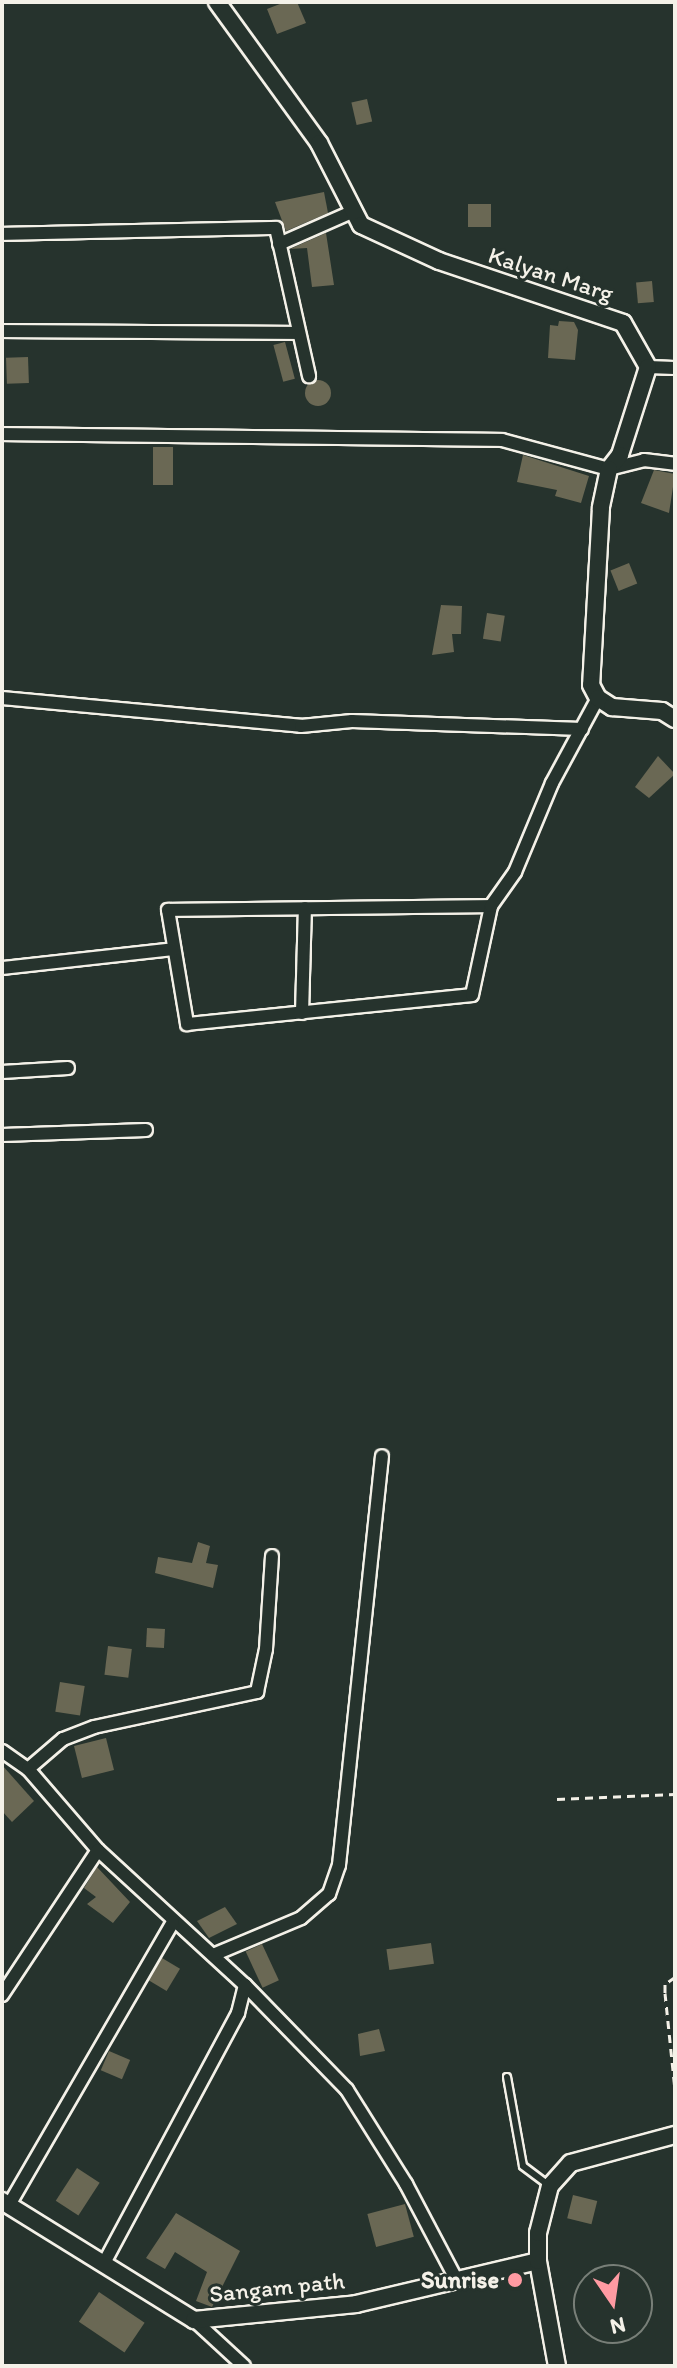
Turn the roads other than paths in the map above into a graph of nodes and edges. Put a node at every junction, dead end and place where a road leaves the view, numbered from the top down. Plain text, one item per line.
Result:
1 (217, 2) edge
2 (352, 212) junction
3 (2, 234) edge
4 (279, 244) junction
5 (2, 331) edge
6 (299, 333) junction
7 (648, 367) junction
8 (675, 368) edge
9 (309, 376) dead end
10 (2, 434) edge
11 (675, 464) edge
12 (609, 469) junction
13 (2, 698) edge
14 (598, 698) junction
15 (675, 719) edge
16 (582, 729) junction
17 (491, 906) junction
18 (305, 908) junction
19 (174, 949) junction
20 (2, 968) edge
21 (302, 1013) junction
22 (68, 1068) dead end
23 (2, 1072) edge
24 (146, 1130) dead end
25 (2, 1135) edge
26 (382, 1456) dead end
27 (272, 1556) dead end
28 (2, 1751) edge
29 (28, 1769) junction
30 (98, 1850) junction
31 (173, 1922) junction
32 (213, 1955) junction
33 (245, 1985) junction
34 (2, 1995) edge
35 (507, 2077) dead end
36 (675, 2135) edge
37 (550, 2186) junction
38 (6, 2203) edge
39 (538, 2261) junction
40 (103, 2265) junction
41 (456, 2279) junction
42 (194, 2320) junction
43 (244, 2366) edge
44 (557, 2366) edge

1 - 2 street, Kalyan Marg
2 - 4 street
2 - 7 street, Kalyan Marg
3 - 4 street
4 - 6 street
5 - 6 street
6 - 9 street
7 - 8 street
7 - 12 street
10 - 12 street
11 - 12 street
12 - 14 street
13 - 16 street
14 - 15 street
14 - 16 street
16 - 17 street
17 - 18 street
17 - 21 street
18 - 19 street
18 - 21 street
19 - 20 street
19 - 21 street
22 - 23 street
24 - 25 street
26 - 32 street
27 - 29 street
28 - 29 street
29 - 30 street
30 - 31 street
30 - 34 street
31 - 32 street
31 - 38 street
32 - 33 street
33 - 40 street
33 - 41 street
35 - 37 lane
36 - 37 street
37 - 39 street
38 - 40 street, Sangam path
39 - 41 street, Sangam path
39 - 44 street
40 - 42 street, Sangam path
41 - 42 street, Sangam path
42 - 43 street

